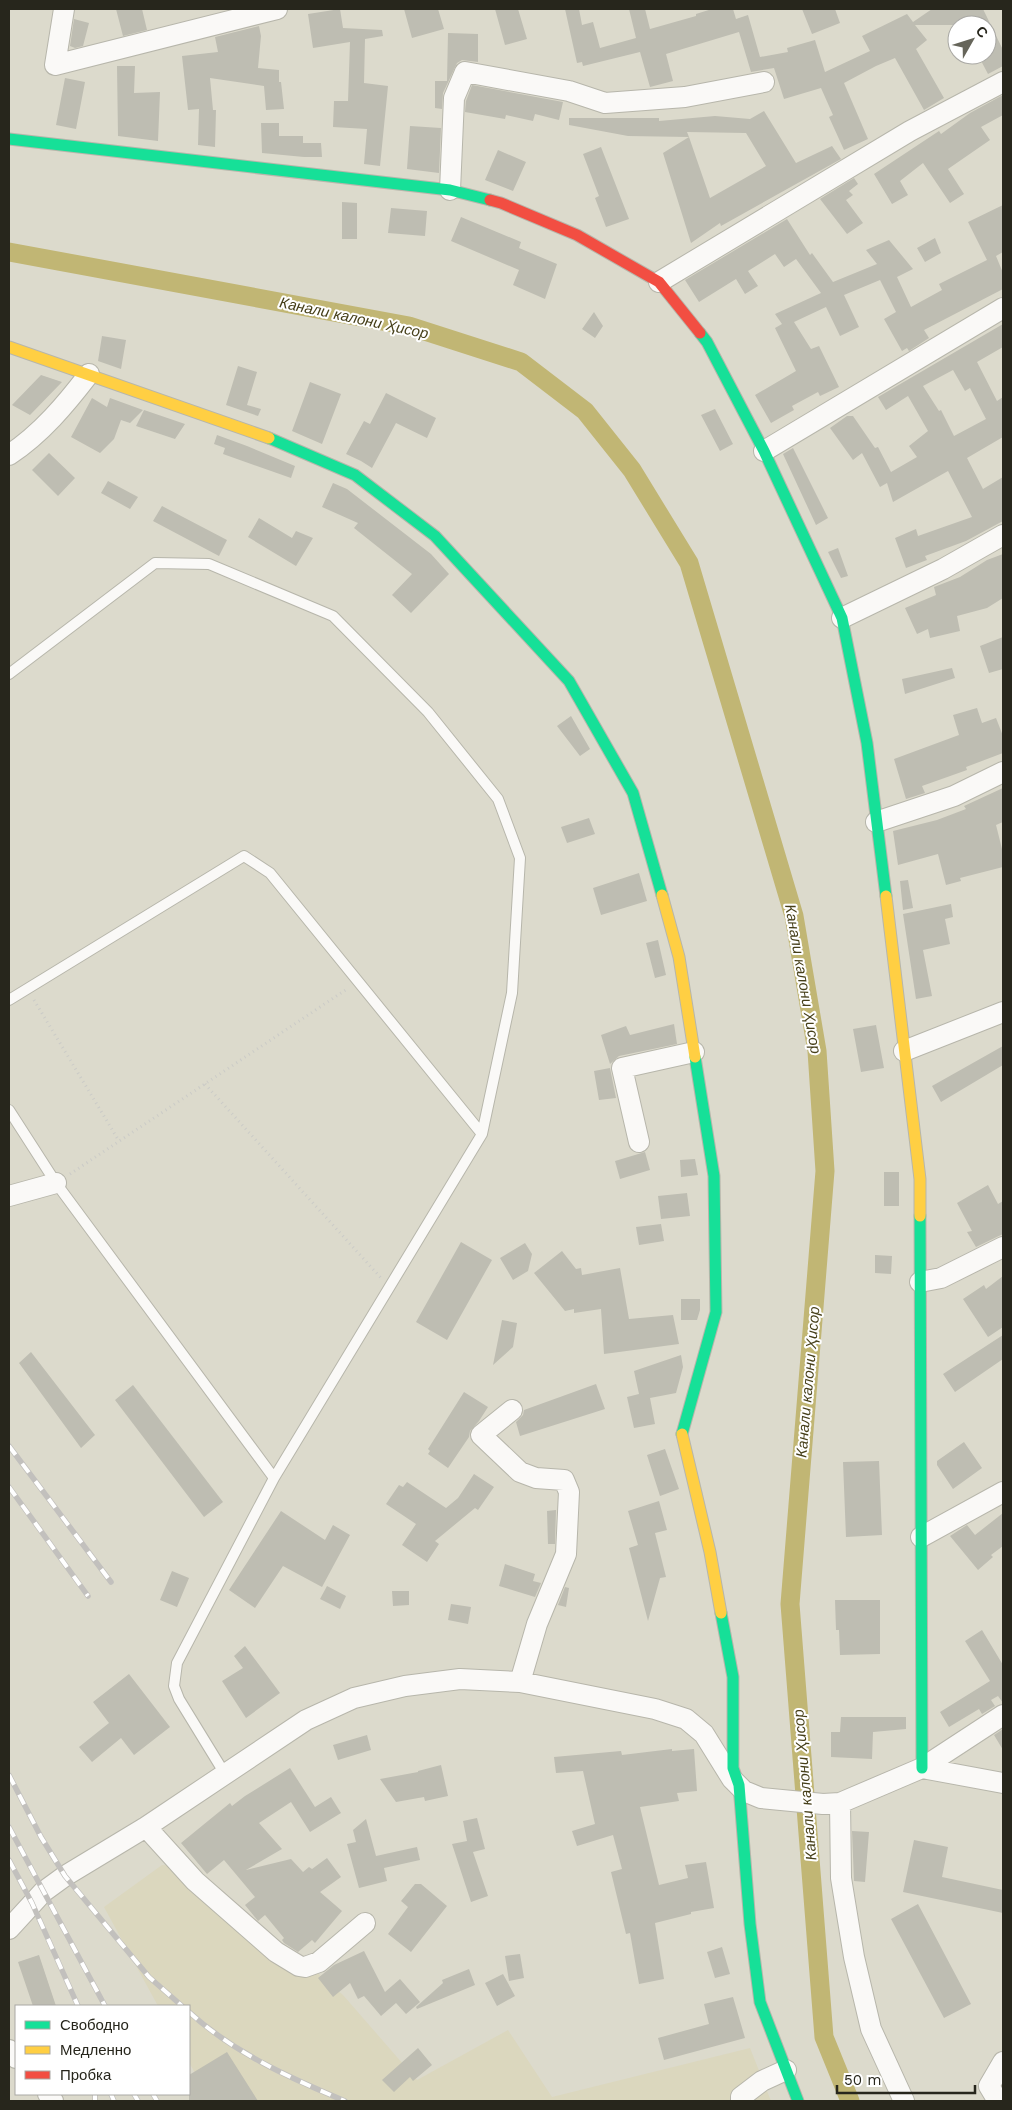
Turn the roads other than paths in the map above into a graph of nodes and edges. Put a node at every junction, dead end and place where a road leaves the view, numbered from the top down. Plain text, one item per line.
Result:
1 (64, 9) edge
2 (277, 9) edge
3 (764, 82) dead end
4 (1003, 82) edge
5 (9, 139) edge
6 (450, 190) junction
7 (659, 282) junction
8 (1003, 308) edge
9 (9, 346) edge
10 (89, 374) junction
11 (764, 451) junction
12 (9, 455) edge
13 (1003, 535) edge
14 (842, 618) junction
15 (9, 674) edge
16 (1003, 772) edge
17 (876, 822) junction
18 (9, 1000) edge
19 (1003, 1012) edge
20 (904, 1051) junction
21 (694, 1052) junction
22 (9, 1110) edge
23 (482, 1134) junction
24 (639, 1142) dead end
25 (56, 1184) junction
26 (9, 1196) edge
27 (1003, 1247) edge
28 (920, 1282) junction
29 (512, 1410) dead end
30 (274, 1478) junction
31 (1003, 1492) edge
32 (921, 1537) junction
33 (520, 1682) junction
34 (1003, 1716) edge
35 (922, 1768) junction
36 (224, 1774) junction
37 (1003, 1783) edge
38 (739, 1785) junction
39 (831, 1804) junction
40 (146, 1827) junction
41 (365, 1923) dead end
42 (9, 1929) edge
43 (1003, 2062) edge
44 (786, 2070) junction
45 (741, 2101) edge
46 (798, 2101) edge
47 (904, 2101) edge
48 (998, 2101) edge

1 - 2 street
3 - 6 street
4 - 7 street
5 - 6 street
6 - 7 street
7 - 11 street
8 - 11 street
9 - 10 street
10 - 12 street
10 - 21 street
11 - 14 street
13 - 14 street
14 - 17 street
15 - 23 lane
16 - 17 street
17 - 20 street
18 - 23 lane
19 - 20 street
20 - 28 street
21 - 24 street
21 - 38 street
22 - 25 lane
23 - 30 lane
25 - 26 street
25 - 30 lane
27 - 28 street
28 - 32 street
29 - 33 street
30 - 36 lane
31 - 32 street
32 - 35 street
33 - 36 street
33 - 38 street
34 - 35 street
35 - 37 street
35 - 39 street
36 - 40 street
38 - 39 street
38 - 44 street
39 - 47 street
40 - 41 street
40 - 42 street
43 - 48 street
44 - 45 street
44 - 46 street

